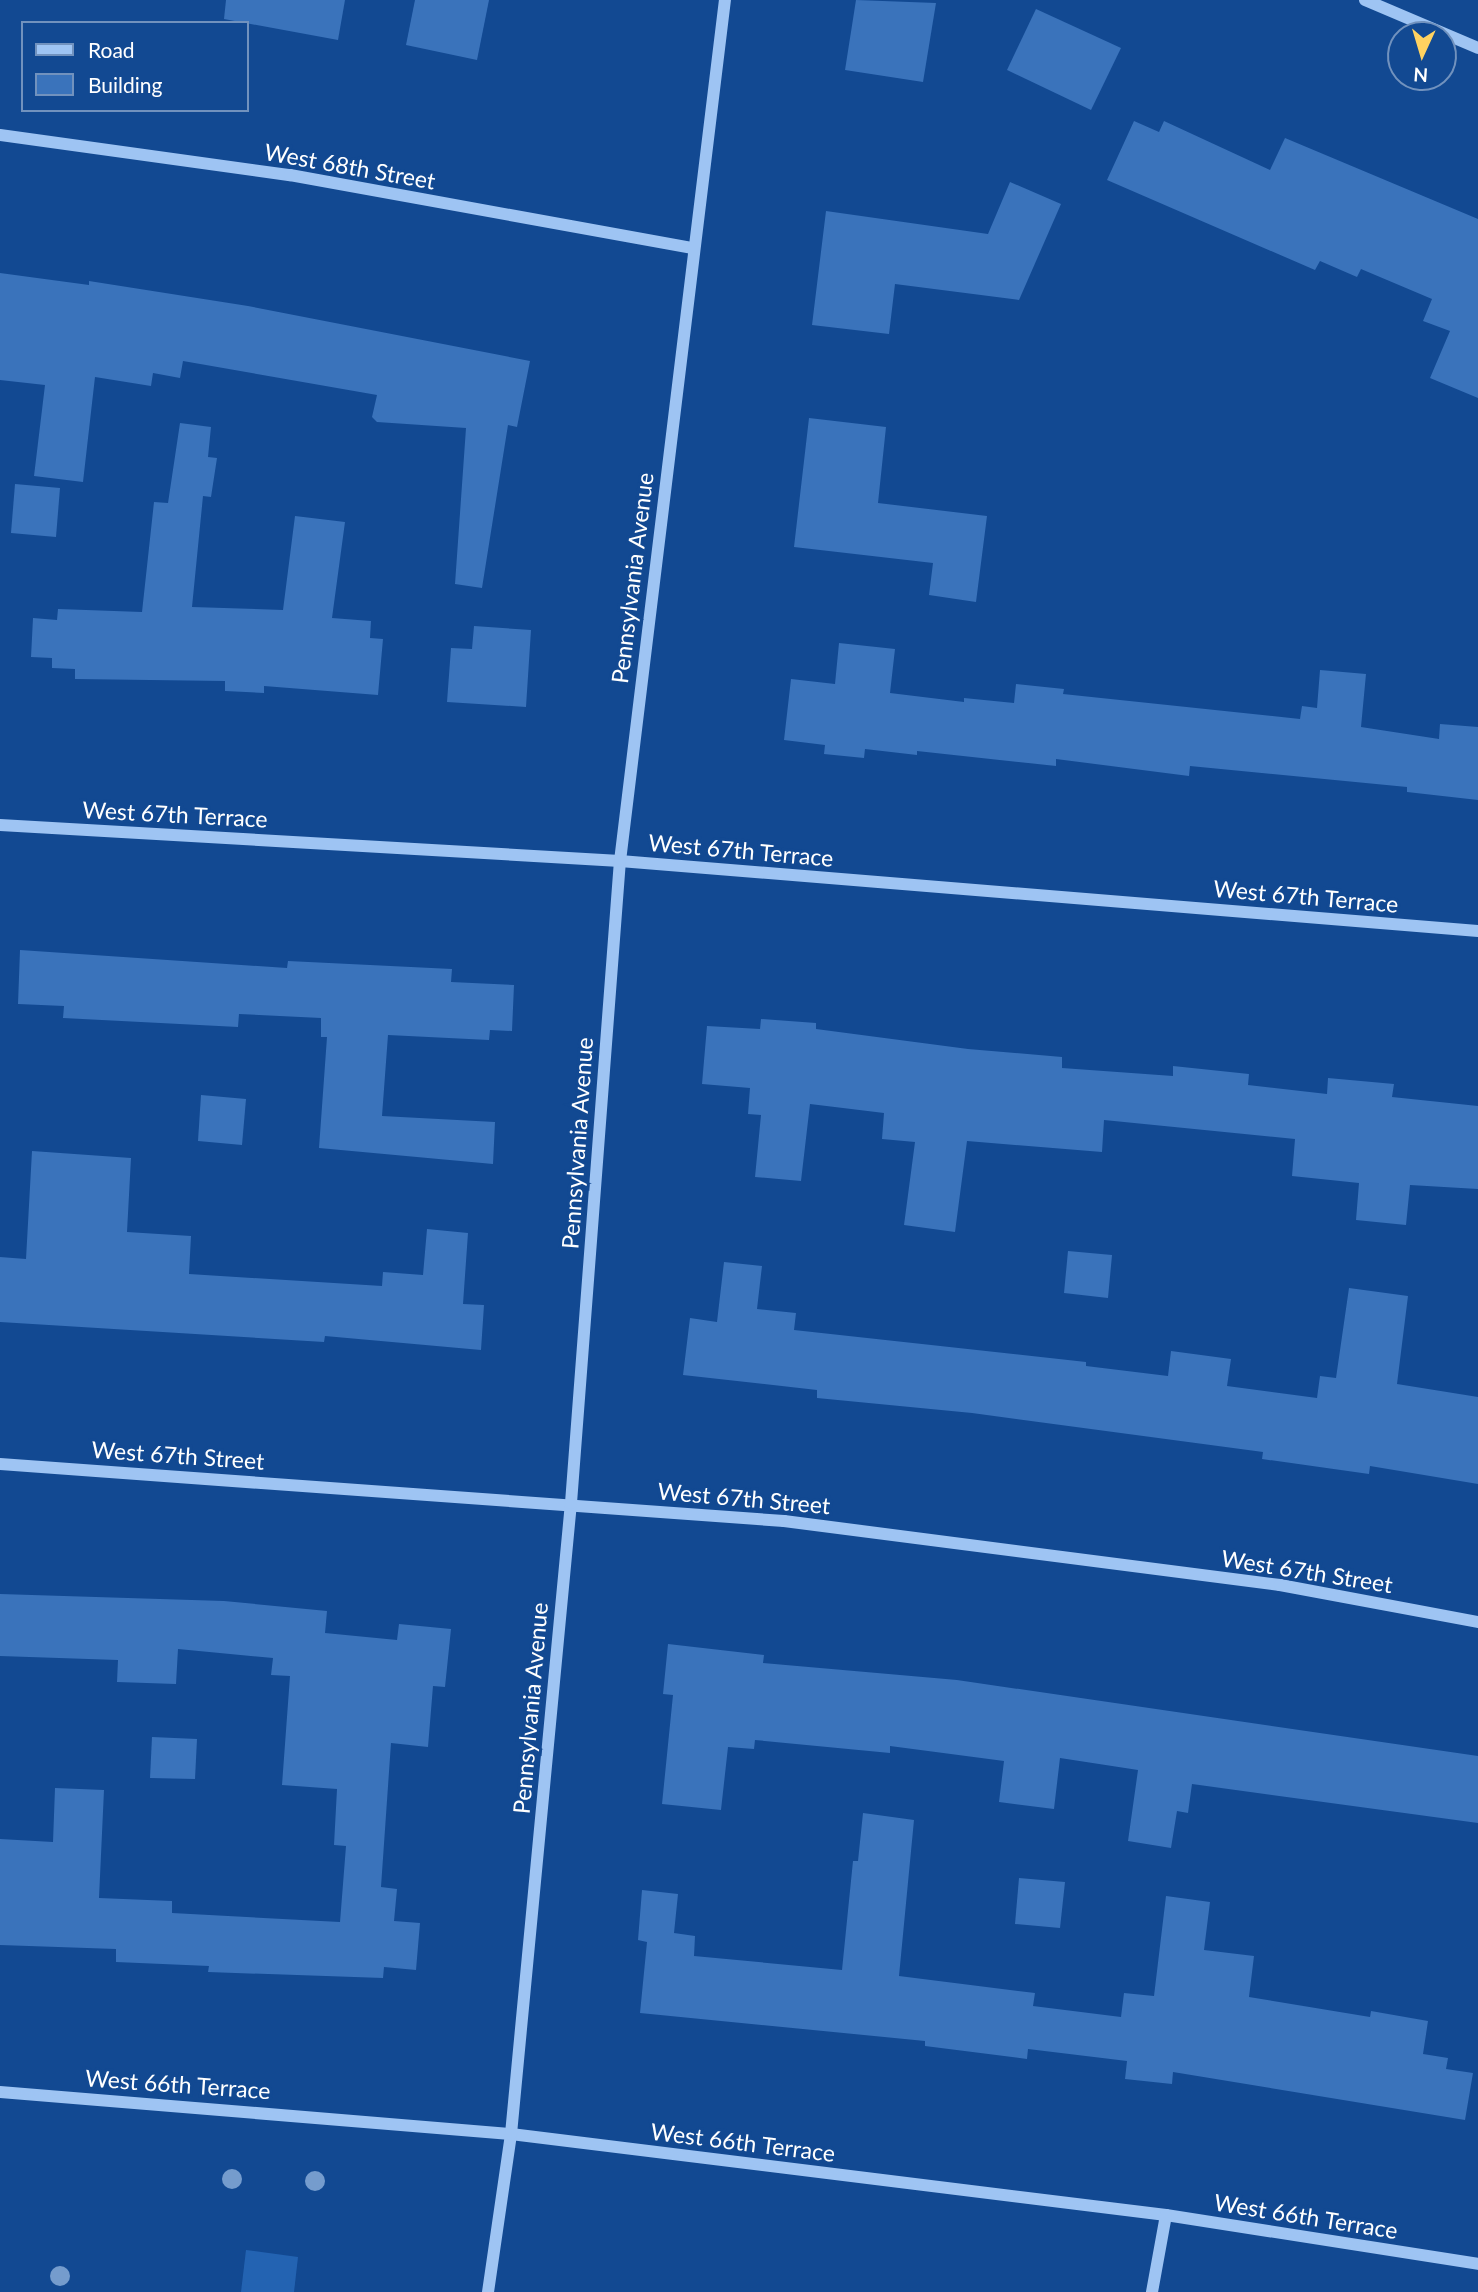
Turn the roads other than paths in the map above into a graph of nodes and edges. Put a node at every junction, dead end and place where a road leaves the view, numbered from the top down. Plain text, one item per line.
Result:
1 (725, 0) edge
2 (1365, 0) edge
3 (1478, 48) edge
4 (0, 135) edge
5 (691, 248) junction
6 (0, 825) edge
7 (620, 861) junction
8 (1478, 931) edge
9 (0, 1464) edge
10 (570, 1503) junction
11 (1478, 1622) edge
12 (0, 2092) edge
13 (511, 2134) junction
14 (1166, 2215) junction
15 (1478, 2264) edge
16 (488, 2292) edge
17 (1152, 2292) edge

1 - 5 street, Pennsylvania Avenue
2 - 3 street
4 - 5 street, West 68th Street
5 - 7 street, Pennsylvania Avenue
6 - 7 street, West 67th Terrace
7 - 8 street, West 67th Terrace
7 - 10 street, Pennsylvania Avenue
9 - 10 street, West 67th Street
10 - 11 street, West 67th Street
10 - 13 street, Pennsylvania Avenue
12 - 13 street, West 66th Terrace
13 - 14 street, West 66th Terrace
13 - 16 street, Pennsylvania Avenue
14 - 15 street, West 66th Terrace
14 - 17 street

